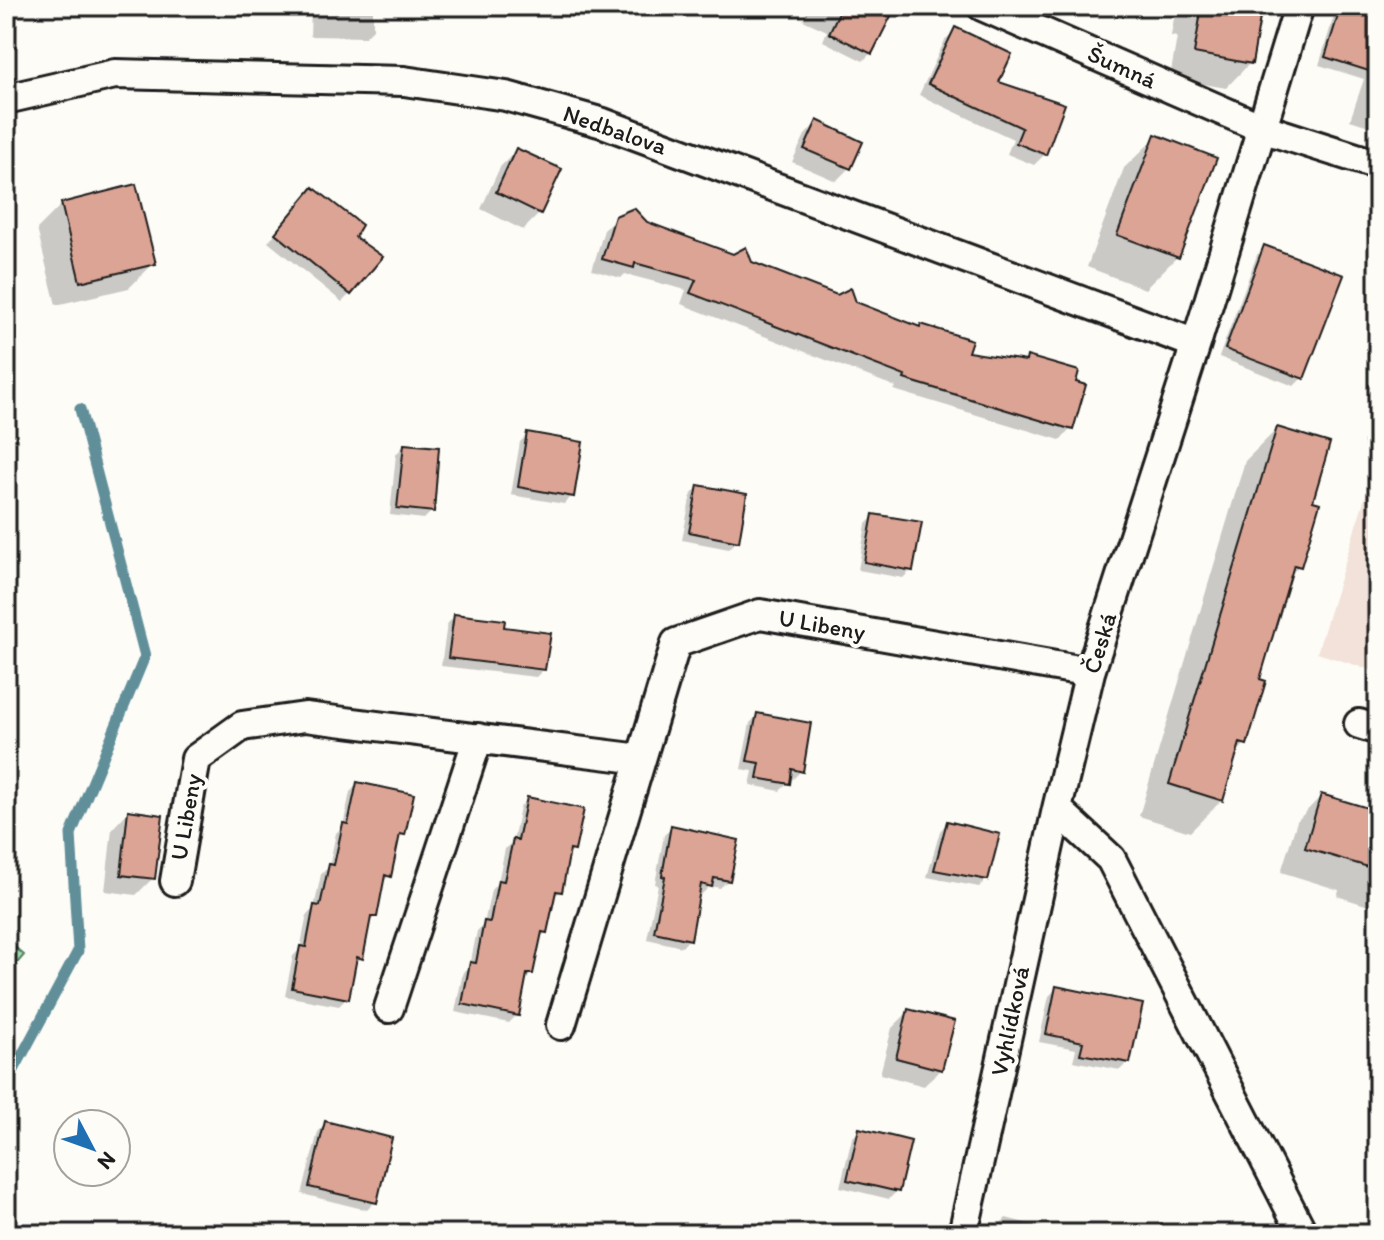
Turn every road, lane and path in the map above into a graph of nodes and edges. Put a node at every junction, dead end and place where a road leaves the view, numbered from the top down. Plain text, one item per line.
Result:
1 (982, 6) edge
2 (1299, 6) edge
3 (6, 99) edge
4 (1262, 128) junction
5 (1378, 165) edge
6 (1196, 344) junction
7 (1090, 672) junction
8 (478, 738) junction
9 (641, 759) junction
10 (1057, 809) junction
11 (175, 881) dead end
12 (389, 1008) dead end
13 (561, 1025) dead end
14 (963, 1234) edge
15 (1303, 1234) edge

1 - 4 street, Šumná
2 - 4 street, Česká
3 - 6 street, Nedbalova
4 - 5 street, Šumná
4 - 6 street, Česká
6 - 7 street, Česká
7 - 9 street, U Libeny
7 - 10 street, Česká
8 - 9 street, U Libeny
8 - 11 street, U Libeny
8 - 12 street
9 - 13 street, U Libeny
10 - 14 street, Vyhlídková
10 - 15 street

